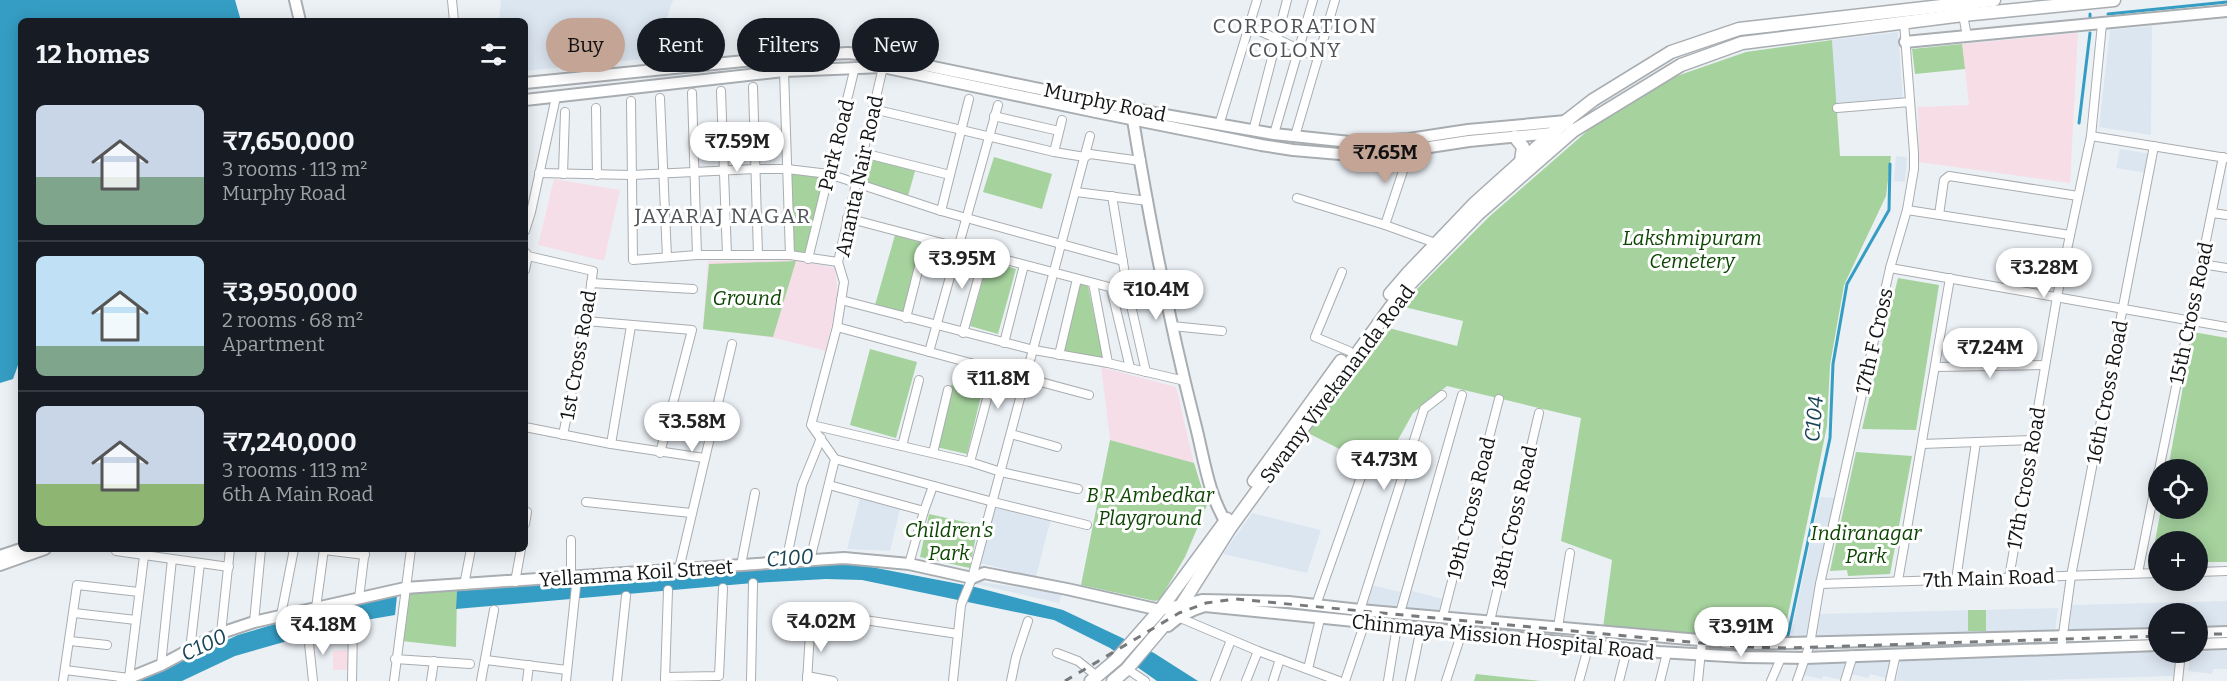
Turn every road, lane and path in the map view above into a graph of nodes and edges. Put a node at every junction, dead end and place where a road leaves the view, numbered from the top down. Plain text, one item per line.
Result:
1 (296, 0) edge
2 (453, 0) edge
3 (1257, 0) edge
4 (1287, 0) edge
5 (1313, 0) edge
6 (1335, 0) edge
7 (1994, 0) edge
8 (2114, 0) edge
9 (2227, 11) edge
10 (1963, 15) junction
11 (299, 18) edge
12 (454, 18) edge
13 (1904, 22) junction
14 (2102, 24) junction
15 (1249, 26) junction
16 (1967, 36) junction
17 (1277, 39) junction
18 (1905, 42) junction
19 (1299, 49) junction
20 (1318, 58) junction
21 (775, 72) edge
22 (784, 72) edge
23 (854, 72) edge
24 (882, 72) edge
25 (910, 72) edge
26 (528, 83) edge
27 (753, 87) dead end
28 (721, 91) dead end
29 (692, 93) dead end
30 (556, 97) junction
31 (660, 98) dead end
32 (969, 99) dead end
33 (528, 100) edge
34 (631, 101) dead end
35 (1910, 102) junction
36 (998, 105) dead end
37 (596, 108) dead end
38 (1837, 108) dead end
39 (873, 109) junction
40 (565, 112) dead end
41 (1132, 113) junction
42 (994, 116) junction
43 (1062, 120) dead end
44 (1219, 124) junction
45 (1570, 126) junction
46 (962, 129) junction
47 (1059, 131) junction
48 (1253, 131) junction
49 (1275, 134) junction
50 (988, 135) junction
51 (1090, 136) dead end
52 (1295, 136) junction
53 (2091, 136) junction
54 (1515, 137) junction
55 (1557, 137) junction
56 (2154, 146) junction
57 (1410, 150) junction
58 (1054, 152) junction
59 (863, 153) junction
60 (1085, 157) junction
61 (2225, 158) edge
62 (1141, 161) junction
63 (1521, 161) junction
64 (755, 169) junction
65 (787, 169) junction
66 (724, 170) junction
67 (695, 172) junction
68 (539, 173) junction
69 (663, 173) junction
70 (563, 174) junction
71 (829, 174) junction
72 (597, 175) junction
73 (632, 175) junction
74 (950, 175) junction
75 (856, 183) junction
76 (1076, 192) junction
77 (1112, 196) junction
78 (2078, 196) junction
79 (1297, 198) dead end
80 (1148, 201) junction
81 (1907, 210) junction
82 (941, 211) junction
83 (2212, 213) junction
84 (1939, 215) junction
85 (2227, 215) edge
86 (847, 218) junction
87 (966, 218) junction
88 (528, 219) edge
89 (1385, 225) junction
90 (2070, 235) junction
91 (926, 239) junction
92 (1062, 244) junction
93 (1441, 246) junction
94 (957, 247) junction
95 (985, 254) junction
96 (528, 255) edge
97 (697, 255) junction
98 (727, 255) junction
99 (758, 255) junction
100 (790, 255) junction
101 (667, 257) junction
102 (808, 259) junction
103 (1123, 261) junction
104 (838, 262) junction
105 (2201, 264) junction
106 (1024, 265) junction
107 (1890, 268) junction
108 (2227, 268) edge
109 (1342, 272) dead end
110 (1054, 273) junction
111 (1950, 278) junction
112 (1077, 279) junction
113 (591, 283) junction
114 (1093, 283) junction
115 (1111, 288) junction
116 (693, 289) dead end
117 (1128, 292) junction
118 (1165, 292) junction
119 (2057, 297) junction
120 (841, 300) junction
121 (1388, 303) junction
122 (2124, 308) junction
123 (906, 318) junction
124 (2190, 320) junction
125 (586, 321) junction
126 (631, 326) junction
127 (936, 326) junction
128 (1172, 326) junction
129 (837, 327) junction
130 (2227, 327) edge
131 (1222, 331) dead end
132 (963, 333) junction
133 (1004, 343) junction
134 (732, 344) dead end
135 (1034, 350) junction
136 (1349, 351) junction
137 (929, 352) junction
138 (1059, 355) junction
139 (970, 363) junction
140 (1108, 363) junction
141 (2045, 365) junction
142 (1935, 367) junction
143 (1130, 368) junction
144 (1146, 372) junction
145 (1026, 378) junction
146 (919, 380) dead end
147 (1185, 381) junction
148 (948, 390) dead end
149 (1089, 394) dead end
150 (1442, 394) dead end
151 (1462, 395) dead end
152 (1499, 399) dead end
153 (1539, 413) dead end
154 (811, 425) junction
155 (528, 428) edge
156 (1011, 434) junction
157 (563, 435) junction
158 (821, 438) junction
159 (2032, 440) junction
160 (1976, 442) junction
161 (611, 444) junction
162 (1922, 444) junction
163 (902, 446) junction
164 (1057, 447) dead end
165 (660, 453) junction
166 (933, 453) junction
167 (704, 458) junction
168 (835, 459) junction
169 (2161, 459) edge
170 (970, 462) junction
171 (1001, 472) junction
172 (1361, 477) dead end
173 (829, 485) junction
174 (933, 486) junction
175 (1078, 489) dead end
176 (755, 493) dead end
177 (586, 502) dead end
178 (993, 502) junction
179 (924, 511) junction
180 (691, 513) junction
181 (2149, 519) edge
182 (1228, 524) junction
183 (1087, 525) dead end
184 (571, 540) dead end
185 (18, 550) edge
186 (36, 552) edge
187 (122, 552) edge
188 (230, 552) edge
189 (261, 552) edge
190 (293, 552) edge
191 (324, 552) edge
192 (365, 552) edge
193 (410, 552) edge
194 (470, 552) edge
195 (520, 552) edge
196 (1570, 553) dead end
197 (0, 556) edge
198 (144, 556) junction
199 (172, 559) junction
200 (810, 560) junction
201 (786, 562) junction
202 (200, 563) junction
203 (0, 564) edge
204 (909, 564) junction
205 (741, 565) junction
206 (229, 567) junction
207 (679, 570) junction
208 (2227, 571) edge
209 (2208, 572) edge
210 (2138, 573) junction
211 (2148, 573) edge
212 (2071, 576) junction
213 (2009, 578) junction
214 (575, 579) junction
215 (1956, 580) junction
216 (1899, 581) junction
217 (515, 582) junction
218 (971, 582) junction
219 (753, 583) dead end
220 (1820, 584) junction
221 (464, 585) junction
222 (723, 588) dead end
223 (668, 590) dead end
224 (404, 591) junction
225 (139, 592) junction
226 (626, 596) dead end
227 (359, 598) junction
228 (1182, 604) junction
229 (1316, 605) junction
230 (316, 608) junction
231 (494, 610) dead end
232 (1160, 610) junction
233 (1360, 610) junction
234 (74, 613) junction
235 (1400, 613) junction
236 (281, 615) junction
237 (1443, 616) junction
238 (1178, 617) junction
239 (1320, 619) junction
240 (136, 620) junction
241 (1028, 621) dead end
242 (1490, 621) junction
243 (254, 622) junction
244 (1365, 622) junction
245 (1397, 626) junction
246 (353, 627) dead end
247 (1558, 627) junction
248 (1163, 628) junction
249 (1421, 628) junction
250 (2227, 632) edge
251 (221, 633) junction
252 (1462, 633) junction
253 (2208, 633) edge
254 (308, 634) dead end
255 (958, 634) junction
256 (2148, 634) edge
257 (2061, 637) junction
258 (1231, 640) junction
259 (70, 641) junction
260 (1702, 641) junction
261 (1590, 644) junction
262 (1810, 644) junction
263 (2208, 644) edge
264 (2227, 644) edge
265 (107, 645) dead end
266 (2148, 645) edge
267 (1627, 649) junction
268 (2061, 649) junction
269 (190, 650) junction
270 (1258, 651) junction
271 (1057, 653) dead end
272 (1667, 653) junction
273 (1896, 654) junction
274 (1702, 655) junction
275 (1853, 656) junction
276 (1781, 658) junction
277 (1805, 658) junction
278 (395, 659) junction
279 (1281, 659) junction
280 (486, 660) junction
281 (434, 661) junction
282 (2180, 663) edge
283 (470, 664) dead end
284 (160, 665) junction
285 (529, 665) junction
286 (1128, 668) junction
287 (1308, 669) junction
288 (65, 670) junction
289 (567, 670) junction
290 (1320, 678) edge
291 (126, 679) edge
292 (665, 679) edge
293 (807, 679) edge
294 (1095, 679) edge
295 (63, 681) edge
296 (313, 681) edge
297 (352, 681) edge
298 (394, 681) edge
299 (431, 681) edge
300 (482, 681) edge
301 (527, 681) edge
302 (566, 681) edge
303 (617, 681) edge
304 (751, 681) edge
305 (833, 681) edge
306 (952, 681) edge
307 (1011, 681) edge
308 (1113, 681) edge
309 (1145, 681) edge
310 (1215, 681) edge
311 (1246, 681) edge
312 (1273, 681) edge
313 (1340, 681) edge
314 (1345, 681) edge
315 (1388, 681) edge
316 (1410, 681) edge
317 (1446, 681) edge
318 (1579, 681) edge
319 (1619, 681) edge
320 (1660, 681) edge
321 (1698, 681) edge
322 (1771, 681) edge
323 (1797, 681) edge
324 (1845, 681) edge
325 (1890, 681) edge
326 (2178, 681) edge

1 - 11 main road
2 - 12 street
3 - 15 street
4 - 17 street
5 - 19 street
6 - 20 street
7 - 45 main road, Swamy Vivekananda Road
8 - 10 main road, Swamy Vivekananda Road
9 - 14 main road
10 - 13 main road, Swamy Vivekananda Road
10 - 16 street
13 - 18 street, 17th F Cross
13 - 45 main road, Swamy Vivekananda Road
14 - 16 main road
14 - 53 street, 17th Cross Road
15 - 17 street
15 - 44 street
16 - 18 main road
17 - 19 street
17 - 48 street
18 - 35 street, 17th F Cross
19 - 20 street
19 - 49 street
20 - 52 street
21 - 30 main road, Murphy Road
22 - 65 street
23 - 71 street, Park Road
24 - 39 street, Ananta Nair Road
25 - 41 main road, Murphy Road
26 - 41 main road, Murphy Road
27 - 64 street
28 - 66 street
29 - 67 street
30 - 33 main road, Murphy Road
30 - 68 street
31 - 69 street
32 - 46 street
34 - 73 street
35 - 38 street
35 - 81 street, 17th F Cross
36 - 42 street
37 - 72 street
39 - 46 street
39 - 59 street, Ananta Nair Road
40 - 70 street
41 - 44 main road, Murphy Road
41 - 57 main road, Murphy Road
41 - 62 main road
42 - 47 street
42 - 50 street
43 - 47 street
44 - 48 main road, Murphy Road
45 - 52 main road, Murphy Road
45 - 55 main road, Swamy Vivekananda Road
46 - 50 street
46 - 74 street
47 - 58 street
48 - 49 main road, Murphy Road
49 - 52 main road, Murphy Road
50 - 58 street
50 - 87 street
51 - 60 street
53 - 56 street
53 - 78 street, 17th Cross Road
54 - 55 main road, Murphy Road
54 - 57 main road, Murphy Road
54 - 63 main road
55 - 63 main road, Swamy Vivekananda Road
55 - 93 main road, Swamy Vivekananda Road
56 - 61 street
56 - 122 street, 16th Cross Road
57 - 89 street
58 - 60 street
59 - 74 street
59 - 75 street, Ananta Nair Road
60 - 62 street
60 - 76 street
61 - 83 street, 15th Cross Road
62 - 80 main road
63 - 93 main road, Swamy Vivekananda Road
64 - 65 street
64 - 66 street
64 - 99 street
65 - 71 street
65 - 100 street
66 - 67 street
66 - 98 street
67 - 69 street
67 - 97 street
68 - 70 street
68 - 88 street
69 - 73 street
69 - 101 street
70 - 72 street
71 - 75 street
71 - 102 street, Park Road
72 - 73 street
73 - 101 street
74 - 82 street
75 - 82 street
75 - 86 street, Ananta Nair Road
76 - 77 street
76 - 92 street
77 - 80 street
77 - 103 street
78 - 84 street
78 - 90 street, 17th Cross Road
79 - 89 street
80 - 118 main road
81 - 84 street
81 - 107 street, 17th F Cross
82 - 87 street
83 - 85 street
83 - 105 street, 15th Cross Road
84 - 90 street
86 - 91 street
86 - 104 street, Ananta Nair Road
87 - 92 street
87 - 94 street
89 - 93 street
90 - 119 street, 17th Cross Road
91 - 94 street
91 - 123 street
92 - 103 street
92 - 110 street
93 - 121 main road, Swamy Vivekananda Road
94 - 95 street
94 - 127 street
95 - 106 street
95 - 132 street
96 - 113 street, 1st Cross Road
97 - 98 street
97 - 101 street
98 - 99 street
99 - 100 street
100 - 102 street
102 - 104 street
103 - 117 street
104 - 120 street, Ananta Nair Road
105 - 108 street
105 - 124 street, 15th Cross Road
106 - 110 street
106 - 133 street
107 - 111 street
107 - 220 street, 17th F Cross
109 - 136 street
110 - 112 street
110 - 135 street
111 - 119 street
111 - 142 street
112 - 114 street
112 - 138 street
113 - 116 street
113 - 125 street, 1st Cross Road
114 - 115 street
114 - 140 street
115 - 117 street
115 - 143 street
117 - 118 street
117 - 144 street
118 - 128 main road
119 - 122 street
119 - 141 street, 17th Cross Road
120 - 123 street
120 - 129 street, Ananta Nair Road
121 - 136 main road, Swamy Vivekananda Road
121 - 182 main road, Swamy Vivekananda Road
122 - 124 street
122 - 212 street, 16th Cross Road
123 - 127 street
124 - 130 street
124 - 169 street, 15th Cross Road
125 - 126 street
125 - 157 street, 1st Cross Road
126 - 161 street
126 - 165 street
127 - 132 street
127 - 137 street
128 - 131 street
128 - 147 main road
129 - 137 street
129 - 154 street, Ananta Nair Road
132 - 133 street
133 - 135 street
134 - 167 street
135 - 138 street
135 - 145 street
136 - 182 main road, Swamy Vivekananda Road
137 - 139 street
138 - 140 street
139 - 145 street
139 - 170 street
140 - 143 street
141 - 142 street
141 - 159 street, 17th Cross Road
142 - 162 street
143 - 144 street
144 - 147 street
145 - 149 street
145 - 156 street
146 - 163 street
147 - 182 main road
148 - 166 street
150 - 233 street
151 - 235 street
152 - 237 street, 19th Cross Road
153 - 242 street, 18th Cross Road
154 - 158 street
154 - 163 street
155 - 157 street
156 - 164 street
156 - 171 street
157 - 161 street
158 - 168 street
158 - 201 street
159 - 160 street
159 - 213 street, 17th Cross Road
160 - 162 street
160 - 215 street
161 - 165 street
162 - 216 street
163 - 166 street
165 - 167 street
166 - 170 street
167 - 180 street
168 - 173 street
168 - 174 street
170 - 171 street
171 - 175 street
171 - 178 street
172 - 229 street
173 - 179 street
173 - 200 street
174 - 178 street
174 - 179 street
176 - 205 street
177 - 180 street
178 - 183 street
178 - 218 street
179 - 204 street
180 - 207 street
181 - 210 street, 15th Cross Road
182 - 228 main road, Swamy Vivekananda Road
182 - 232 main road, Swamy Vivekananda Road
184 - 214 street
185 - 197 main road
186 - 203 main road
187 - 198 street
188 - 206 street
189 - 243 street
190 - 236 street
191 - 230 street
192 - 227 street
193 - 224 street
194 - 221 street
195 - 217 street
196 - 247 street
198 - 199 street
198 - 225 street
199 - 202 street
199 - 284 street
200 - 201 main road, Yellamma Koil Street
200 - 204 main road, Yellamma Koil Street
201 - 205 main road, Yellamma Koil Street
202 - 206 street
202 - 269 street
204 - 218 main road, Yellamma Koil Street
205 - 207 main road, Yellamma Koil Street
206 - 251 street
207 - 214 main road, Yellamma Koil Street
208 - 209 street
210 - 211 street, 7th Main Road
210 - 212 street, 7th Main Road
212 - 213 street, 7th Main Road
212 - 257 street, 16th Cross Road
213 - 215 street, 7th Main Road
214 - 217 main road, Yellamma Koil Street
214 - 289 street
215 - 216 street, 7th Main Road
216 - 220 street, 7th Main Road
217 - 221 main road, Yellamma Koil Street
218 - 232 main road, Yellamma Koil Street
218 - 255 street
219 - 304 street
220 - 262 street, 17th F Cross
221 - 224 main road, Yellamma Koil Street
222 - 292 street
223 - 292 street
224 - 227 main road, Yellamma Koil Street
224 - 278 street
225 - 234 street
225 - 240 street
226 - 303 street
227 - 230 main road, Yellamma Koil Street
228 - 229 main road, Chinmaya Mission Hospital Road
228 - 232 main road, Chinmaya Mission Hospital Road
228 - 248 main road, Swamy Vivekananda Road
229 - 233 main road, Chinmaya Mission Hospital Road
230 - 236 main road, Yellamma Koil Street
231 - 280 street
232 - 294 main road, Swamy Vivekananda Road
233 - 235 main road, Chinmaya Mission Hospital Road
234 - 240 street
234 - 259 street
235 - 237 main road, Chinmaya Mission Hospital Road
236 - 243 main road, Yellamma Koil Street
237 - 242 main road, Chinmaya Mission Hospital Road
238 - 239 main road, Chinmaya Mission Hospital Road
238 - 248 main road, Chinmaya Mission Hospital Road
238 - 258 street
239 - 244 main road, Chinmaya Mission Hospital Road
239 - 287 street
240 - 291 street
241 - 307 street
242 - 247 main road, Chinmaya Mission Hospital Road
243 - 251 main road, Yellamma Koil Street
244 - 245 main road, Chinmaya Mission Hospital Road
244 - 314 street
245 - 249 main road, Chinmaya Mission Hospital Road
245 - 315 street
246 - 297 street
247 - 260 main road, Chinmaya Mission Hospital Road
248 - 286 main road, Swamy Vivekananda Road
249 - 252 main road, Chinmaya Mission Hospital Road
249 - 316 street
250 - 253 main road
251 - 269 main road, Yellamma Koil Street
252 - 261 main road, Chinmaya Mission Hospital Road
252 - 317 street
254 - 296 street
255 - 293 street
255 - 306 street
256 - 257 main road, Chinmaya Mission Hospital Road
257 - 262 main road, Chinmaya Mission Hospital Road
257 - 268 street, 16th Cross Road
258 - 270 street
258 - 310 street
259 - 265 street
259 - 288 street
260 - 262 main road, Chinmaya Mission Hospital Road
260 - 274 street
261 - 267 main road, Chinmaya Mission Hospital Road
261 - 318 street
262 - 277 street, 17th F Cross
263 - 264 main road
266 - 268 main road, Chinmaya Mission Hospital Road
267 - 272 main road, Chinmaya Mission Hospital Road
267 - 319 street
268 - 273 main road, Chinmaya Mission Hospital Road
269 - 284 main road, Yellamma Koil Street
270 - 279 street
270 - 311 street
271 - 294 street
272 - 274 main road, Chinmaya Mission Hospital Road
272 - 320 street
273 - 275 main road, Chinmaya Mission Hospital Road
273 - 325 street
274 - 276 main road, Chinmaya Mission Hospital Road
274 - 321 street
275 - 277 main road, Chinmaya Mission Hospital Road
275 - 324 street
276 - 277 main road, Chinmaya Mission Hospital Road
276 - 322 street
277 - 323 street, 17th F Cross
278 - 281 street
278 - 298 street
279 - 287 street
279 - 312 street
280 - 285 street
280 - 300 street
281 - 283 street
281 - 299 street
282 - 326 street
284 - 291 main road, Yellamma Koil Street
285 - 289 street
285 - 301 street
286 - 308 main road, Swamy Vivekananda Road
286 - 309 street
287 - 290 street
288 - 291 street
288 - 295 street
289 - 302 street
290 - 313 street
293 - 305 street

